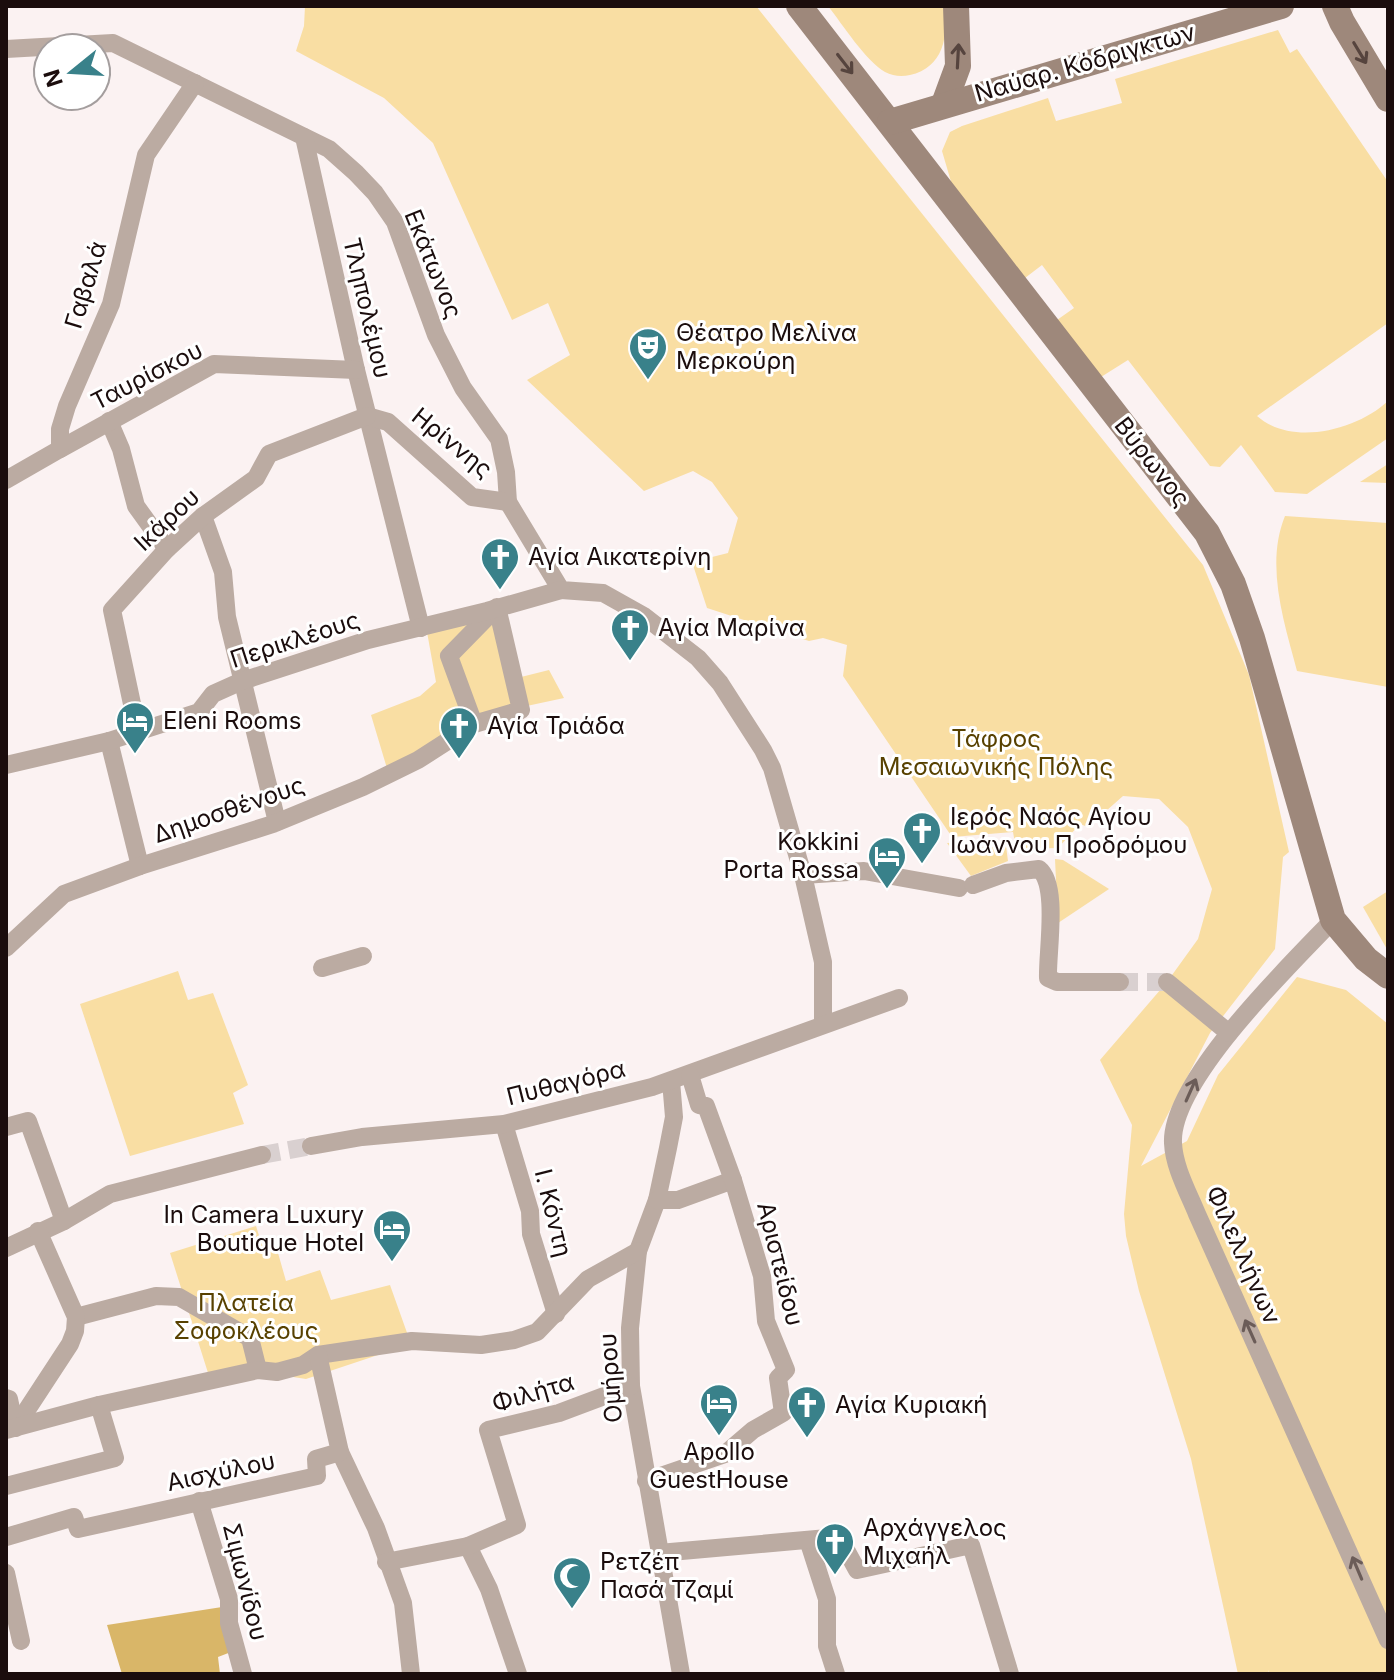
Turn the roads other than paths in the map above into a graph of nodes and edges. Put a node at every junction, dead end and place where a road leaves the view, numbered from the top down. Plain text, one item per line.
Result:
1 (799, 6) edge
2 (956, 6) edge
3 (1281, 6) edge
4 (1335, 6) edge
5 (6, 49) edge
6 (195, 83) junction
7 (1388, 99) edge
8 (944, 104) junction
9 (890, 122) junction
10 (304, 137) junction
11 (356, 370) junction
12 (367, 416) junction
13 (109, 421) junction
14 (60, 449) junction
15 (6, 480) edge
16 (508, 502) junction
17 (203, 516) junction
18 (167, 549) junction
19 (561, 590) junction
20 (497, 607) junction
21 (421, 628) junction
22 (242, 681) junction
23 (474, 724) junction
24 (138, 732) junction
25 (109, 741) junction
26 (6, 765) edge
27 (277, 822) junction
28 (140, 866) junction
29 (803, 875) junction
30 (1333, 920) junction
31 (7, 944) edge
32 (363, 956) dead end
33 (322, 968) dead end
34 (1388, 976) edge
35 (1120, 982) tunnel mouth
36 (1167, 982) tunnel mouth
37 (899, 998) dead end
38 (823, 1024) junction
39 (1223, 1028) junction
40 (690, 1075) junction
41 (671, 1081) junction
42 (504, 1124) junction
43 (6, 1127) edge
44 (311, 1146) tunnel mouth
45 (262, 1155) tunnel mouth
46 (733, 1180) junction
47 (657, 1200) junction
48 (64, 1221) junction
49 (38, 1231) junction
50 (6, 1248) edge
51 (638, 1251) junction
52 (556, 1314) junction
53 (76, 1317) junction
54 (318, 1355) junction
55 (258, 1370) junction
56 (631, 1386) junction
57 (6, 1398) edge
58 (99, 1405) junction
59 (11, 1429) edge
60 (340, 1452) junction
61 (646, 1481) junction
62 (6, 1486) edge
63 (199, 1501) junction
64 (6, 1537) edge
65 (808, 1540) junction
66 (468, 1546) junction
67 (659, 1553) junction
68 (386, 1562) junction
69 (7, 1584) edge
70 (1388, 1640) edge
71 (21, 1641) dead end
72 (243, 1674) edge
73 (411, 1674) edge
74 (518, 1674) edge
75 (681, 1674) edge
76 (836, 1674) edge
77 (1010, 1674) edge

1 -> 9 street, Βύρωνος
8 -> 2 street
3 - 8 street, Ναύαρ. Κόδριγκτων
4 -> 7 street
5 - 6 street, Εκάτωνος
6 - 10 street, Εκάτωνος
6 - 14 street, Γαβαλά
8 - 9 street, Ναύαρ. Κόδριγκτων
9 - 30 street, Βύρωνος
10 - 11 street, Τληπολέμου
10 - 16 street, Εκάτωνος
11 - 12 street, Τληπολέμου
11 - 13 street, Ταυρίσκου
12 - 16 street, Ηρίννης
12 - 17 street, Ικάρου
12 - 21 street, Τληπολέμου
13 - 14 street, Ταυρίσκου
13 - 18 street
14 - 15 street
16 - 19 street
17 - 18 street, Ικάρου
17 - 22 street
18 - 24 street, Ικάρου
19 - 20 street, Περικλέους
19 - 29 street, Περικλέους
20 - 21 street, Περικλέους
20 - 23 street
20 - 23 street, Δημοσθένους
21 - 22 street, Περικλέους
22 - 24 street, Περικλέους
22 - 27 street
23 - 27 street, Δημοσθένους
24 - 25 street, Περικλέους
25 - 26 street, Περικλέους
25 - 28 street
27 - 28 street, Δημοσθένους
28 - 31 street, Δημοσθένους
29 - 35 street
29 - 38 street, Περικλέους
30 - 34 street, Βύρωνος
30 - 39 street, Φιλελλήνων
32 - 33 street
36 - 39 street
37 - 38 street, Πυθαγόρα
38 - 40 street, Πυθαγόρα
70 -> 39 street, Φιλελλήνων
40 - 41 street, Πυθαγόρα
40 - 46 street, Αριστείδου
41 - 42 street, Πυθαγόρα
41 - 47 street, Ομήρου
42 - 44 street, Πυθαγόρα
42 - 52 street, Ι. Κόντη
43 - 48 street
45 - 48 street
46 - 47 street
46 - 61 street, Αριστείδου
47 - 51 street, Ομήρου
48 - 49 street
49 - 50 street
49 - 53 street
51 - 52 street
51 - 56 street, Ομήρου
52 - 54 street
53 - 55 street
53 - 59 street
54 - 55 street
54 - 60 street
55 - 58 street
56 - 61 street, Ομήρου
56 - 66 street, Φιλήτα
57 - 59 street
58 - 59 street
58 - 62 street
60 - 63 street, Αισχύλου
60 - 68 street
61 - 67 street, Ομήρου
63 - 64 street, Αισχύλου
63 - 72 street, Σιμωνίδου
65 - 67 street
65 - 76 street
65 - 77 street
66 - 68 street, Φιλήτα
66 - 74 street
67 - 75 street, Ομήρου
68 - 73 street
69 - 71 street

